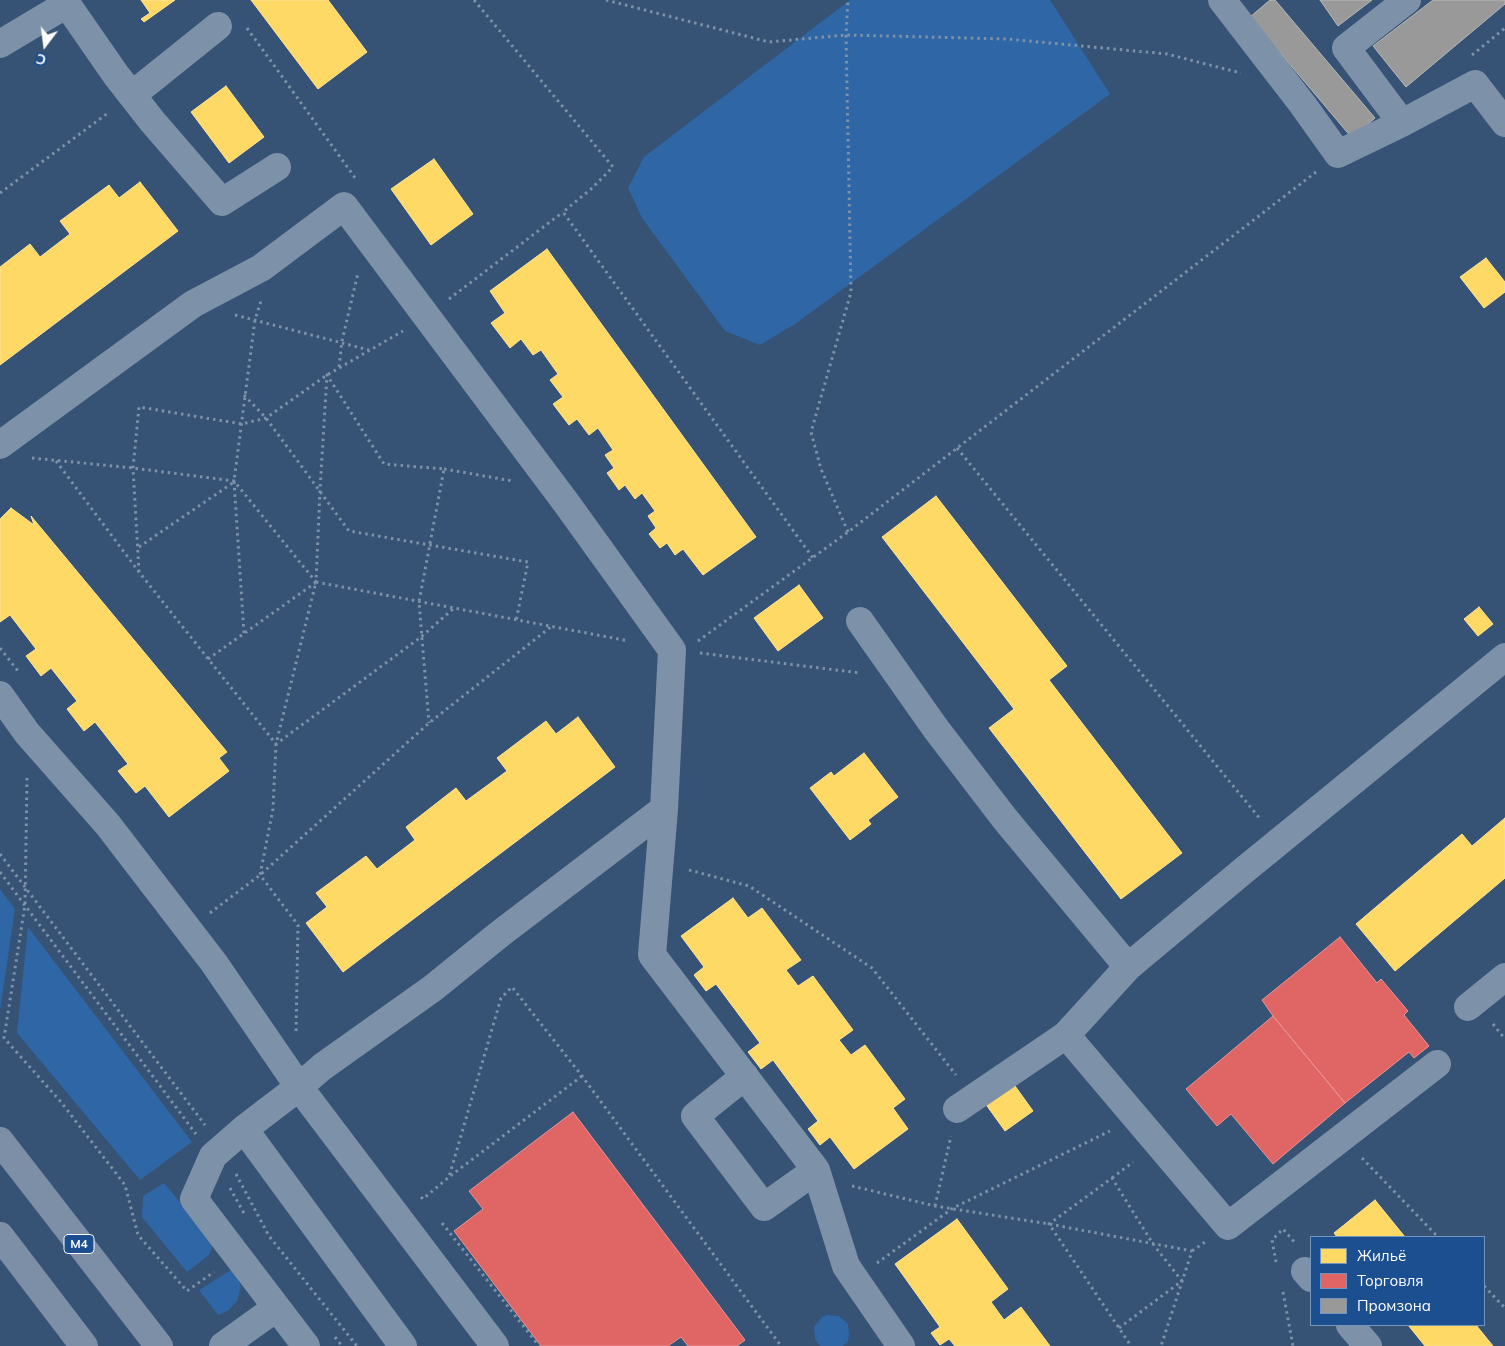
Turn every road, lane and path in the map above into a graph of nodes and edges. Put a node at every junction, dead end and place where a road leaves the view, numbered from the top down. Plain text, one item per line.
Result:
1 (474, 0) edge
2 (606, 0) edge
3 (848, 0) edge
4 (1222, 0) edge
5 (1407, 0) edge
6 (65, 2) edge
7 (218, 26) dead end
8 (846, 35) junction
9 (0, 44) edge
10 (1287, 85) junction
11 (132, 95) junction
12 (1402, 123) junction
13 (1505, 123) edge
14 (1338, 154) junction
15 (277, 166) dead end
16 (0, 192) edge
17 (564, 212) junction
18 (275, 258) junction
19 (358, 270) dead end
20 (193, 304) junction
21 (428, 316) junction
22 (254, 320) junction
23 (342, 342) junction
24 (370, 350) junction
25 (339, 368) junction
26 (327, 375) junction
27 (244, 396) junction
28 (266, 418) junction
29 (242, 424) junction
30 (0, 445) edge
31 (958, 448) junction
32 (28, 457) dead end
33 (56, 461) junction
34 (133, 468) junction
35 (444, 469) junction
36 (546, 476) junction
37 (234, 481) junction
38 (320, 490) junction
39 (848, 532) junction
40 (431, 545) junction
41 (139, 547) junction
42 (813, 558) junction
43 (139, 572) junction
44 (316, 582) junction
45 (419, 602) junction
46 (453, 608) junction
47 (516, 621) junction
48 (860, 621) dead end
49 (552, 626) junction
50 (244, 633) junction
51 (422, 638) junction
52 (672, 650) junction
53 (1505, 657) edge
54 (208, 659) junction
55 (900, 678) junction
56 (0, 695) edge
57 (429, 723) junction
58 (276, 744) junction
59 (664, 809) junction
60 (1278, 842) junction
61 (0, 854) edge
62 (660, 862) junction
63 (0, 872) edge
64 (260, 875) junction
65 (208, 915) dead end
66 (1128, 967) junction
67 (1505, 977) edge
68 (1468, 1007) dead end
69 (296, 1034) dead end
70 (1066, 1035) junction
71 (4, 1038) dead end
72 (1437, 1064) dead end
73 (582, 1076) junction
74 (745, 1076) junction
75 (299, 1087) junction
76 (965, 1103) junction
77 (244, 1129) junction
78 (1342, 1136) junction
79 (1116, 1138) dead end
80 (0, 1141) edge
81 (217, 1152) junction
82 (1128, 1155) dead end
83 (816, 1170) junction
84 (449, 1177) junction
85 (1112, 1178) junction
86 (849, 1185) dead end
87 (417, 1191) dead end
88 (423, 1199) junction
89 (935, 1206) junction
90 (429, 1207) dead end
91 (953, 1208) junction
92 (246, 1215) dead end
93 (441, 1222) dead end
94 (1050, 1224) junction
95 (0, 1236) edge
96 (1437, 1236) edge
97 (1153, 1244) junction
98 (238, 1256) junction
99 (873, 1266) dead end
100 (1182, 1281) junction
101 (1485, 1287) edge
102 (276, 1308) junction
103 (1505, 1308) edge
104 (1351, 1326) edge
105 (1120, 1328) junction
106 (330, 1331) dead end
107 (84, 1346) edge
108 (159, 1346) edge
109 (223, 1346) edge
110 (306, 1346) edge
111 (342, 1346) edge
112 (357, 1346) edge
113 (402, 1346) edge
114 (496, 1346) edge
115 (539, 1346) edge
116 (781, 1346) edge
117 (901, 1346) edge
118 (1132, 1346) edge
119 (1160, 1346) edge
120 (1368, 1346) edge

1 - 17 path
2 - 8 path
3 - 8 path
4 - 10 lane
5 - 12 lane
6 - 9 lane
6 - 11 lane
7 - 11 lane
8 - 10 path
8 - 39 path
10 - 14 lane
11 - 15 lane
11 - 16 path
12 - 13 lane
12 - 14 lane
14 - 31 path
17 - 21 path
17 - 42 path
18 - 20 lane
18 - 21 lane
18 - 22 path
19 - 23 path
20 - 22 path
20 - 30 lane
21 - 24 path
21 - 36 lane
22 - 23 path
22 - 27 path
23 - 24 path
23 - 25 path
24 - 25 path
25 - 26 path
26 - 28 path
26 - 35 path
26 - 38 path
27 - 28 path
27 - 29 path
28 - 29 path
28 - 38 path
29 - 34 path
29 - 37 path
31 - 39 path
31 - 60 path
32 - 33 path
33 - 34 path
33 - 43 path
34 - 37 path
34 - 41 path
35 - 36 path
35 - 40 path
36 - 52 lane
37 - 41 path
37 - 44 path
37 - 50 path
38 - 40 path
38 - 44 path
39 - 42 path
40 - 45 path
40 - 47 path
41 - 43 path
42 - 52 path
43 - 54 path
44 - 45 path
44 - 50 path
44 - 58 path
45 - 46 path
45 - 51 path
46 - 47 path
46 - 51 path
47 - 49 path
48 - 55 lane
49 - 52 path
49 - 57 path
50 - 54 path
51 - 57 path
51 - 58 path
52 - 55 path
52 - 59 lane
53 - 60 lane
54 - 58 path
55 - 66 lane
56 - 75 lane
57 - 64 path
58 - 64 path
59 - 62 lane
59 - 75 lane
60 - 66 lane
61 - 81 path
62 - 74 lane
62 - 76 path
63 - 81 path
64 - 65 path
64 - 69 path
66 - 70 lane
67 - 68 lane
70 - 76 lane
70 - 78 lane
71 - 98 path
72 - 78 lane
73 - 84 path
73 - 84 path
73 - 116 path
74 - 83 lane
74 - 83 lane
75 - 77 lane
75 - 114 lane
76 - 89 path
77 - 81 lane
77 - 113 lane
78 - 96 path
79 - 91 path
80 - 108 main road, М4
81 - 92 path
81 - 98 lane
81 - 112 path
82 - 85 path
83 - 117 lane
84 - 88 path
85 - 94 path
85 - 97 path
86 - 89 path
87 - 88 path
88 - 90 path
89 - 91 path
91 - 94 path
91 - 99 path
93 - 115 path
94 - 97 path
94 - 105 path
95 - 107 main road
97 - 100 path
97 - 100 path
98 - 102 lane
100 - 105 path
100 - 119 path
101 - 103 path
102 - 109 lane
102 - 110 lane
104 - 120 lane
105 - 118 path
106 - 111 path

